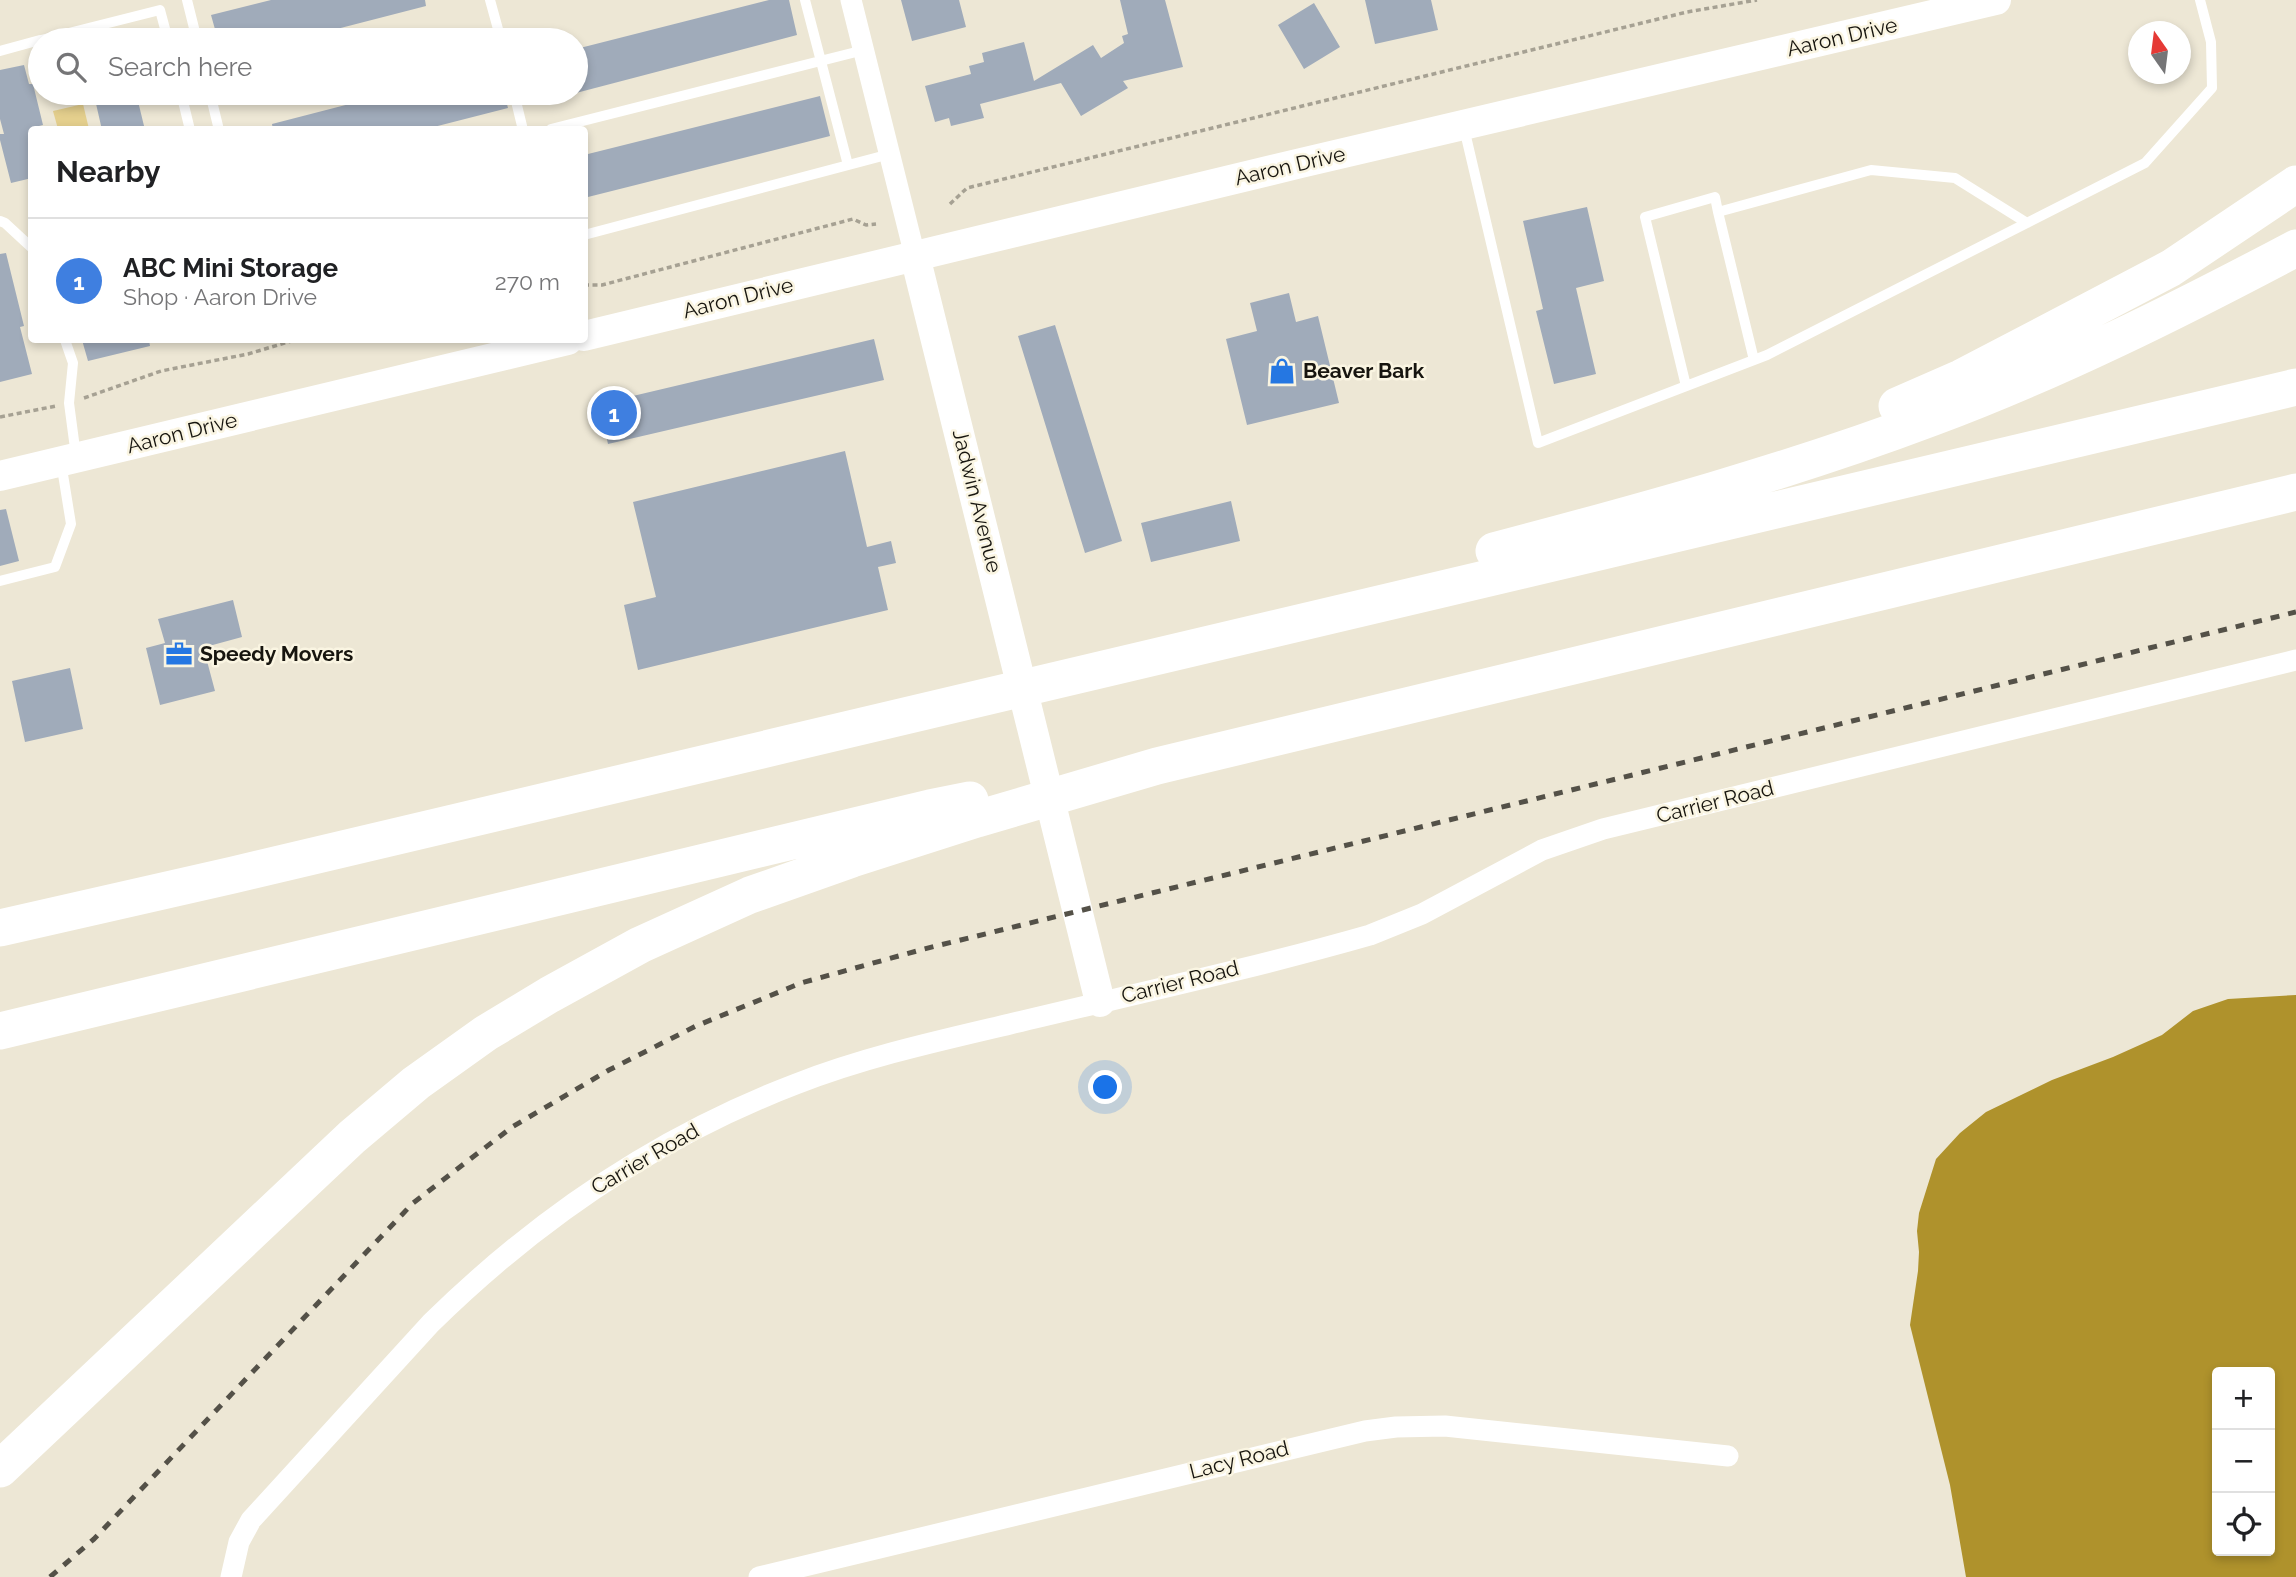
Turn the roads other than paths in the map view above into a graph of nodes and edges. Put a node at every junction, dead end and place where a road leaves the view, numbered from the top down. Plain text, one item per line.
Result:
1 (187, 0) edge
2 (490, 0) edge
3 (805, 0) edge
4 (851, 0) edge
5 (1996, 0) edge
6 (2200, 0) edge
7 (159, 5) edge
8 (81, 28) edge
9 (165, 28) edge
10 (194, 28) edge
11 (497, 28) edge
12 (28, 43) edge
13 (864, 50) junction
14 (0, 51) edge
15 (821, 61) junction
16 (184, 105) edge
17 (213, 105) edge
18 (517, 105) edge
19 (1463, 125) junction
20 (189, 126) edge
21 (218, 126) edge
22 (522, 126) edge
23 (563, 126) edge
24 (890, 154) junction
25 (848, 165) junction
26 (2296, 184) edge
27 (1718, 212) junction
28 (0, 221) edge
29 (2027, 223) junction
30 (588, 234) edge
31 (28, 244) edge
32 (2296, 248) edge
33 (915, 256) junction
34 (588, 334) edge
35 (66, 343) edge
36 (556, 343) edge
37 (1754, 360) junction
38 (1686, 386) junction
39 (2296, 387) edge
40 (68, 460) junction
41 (0, 477) edge
42 (1707, 492) junction
43 (2296, 492) edge
44 (2296, 508) edge
45 (2062, 549) junction
46 (0, 581) edge
47 (2296, 660) edge
48 (1061, 679) junction
49 (1157, 766) junction
50 (0, 928) edge
51 (1100, 1002) junction
52 (0, 1031) edge
53 (1728, 1456) dead end
54 (0, 1469) edge
55 (231, 1577) edge
56 (759, 1577) edge

1 - 10 lane
2 - 11 lane
3 - 15 lane
4 - 13 street, Jadwin Avenue
5 - 19 street, Aaron Drive
6 - 29 lane
7 - 8 lane
7 - 9 lane
12 - 14 lane
13 - 15 lane
13 - 24 street, Jadwin Avenue
15 - 23 lane
15 - 25 lane
16 - 20 lane
17 - 21 lane
18 - 22 lane
19 - 33 street, Aaron Drive
19 - 38 lane
24 - 25 lane
24 - 33 street, Jadwin Avenue
25 - 30 lane
26 - 42 highway
27 - 29 lane
27 - 37 lane
27 - 38 lane
28 - 31 lane
29 - 37 lane
32 - 42 highway
33 - 34 street, Aaron Drive
33 - 51 street, Jadwin Avenue
35 - 40 lane
36 - 40 street, Aaron Drive
37 - 38 lane
39 - 48 highway
40 - 41 street, Aaron Drive
40 - 46 lane
42 - 48 highway
43 - 45 highway
44 - 45 highway
45 - 49 highway
47 - 51 street, Carrier Road
48 - 50 highway
49 - 52 highway
49 - 54 highway
51 - 55 street, Carrier Road
53 - 56 street, Lacy Road

